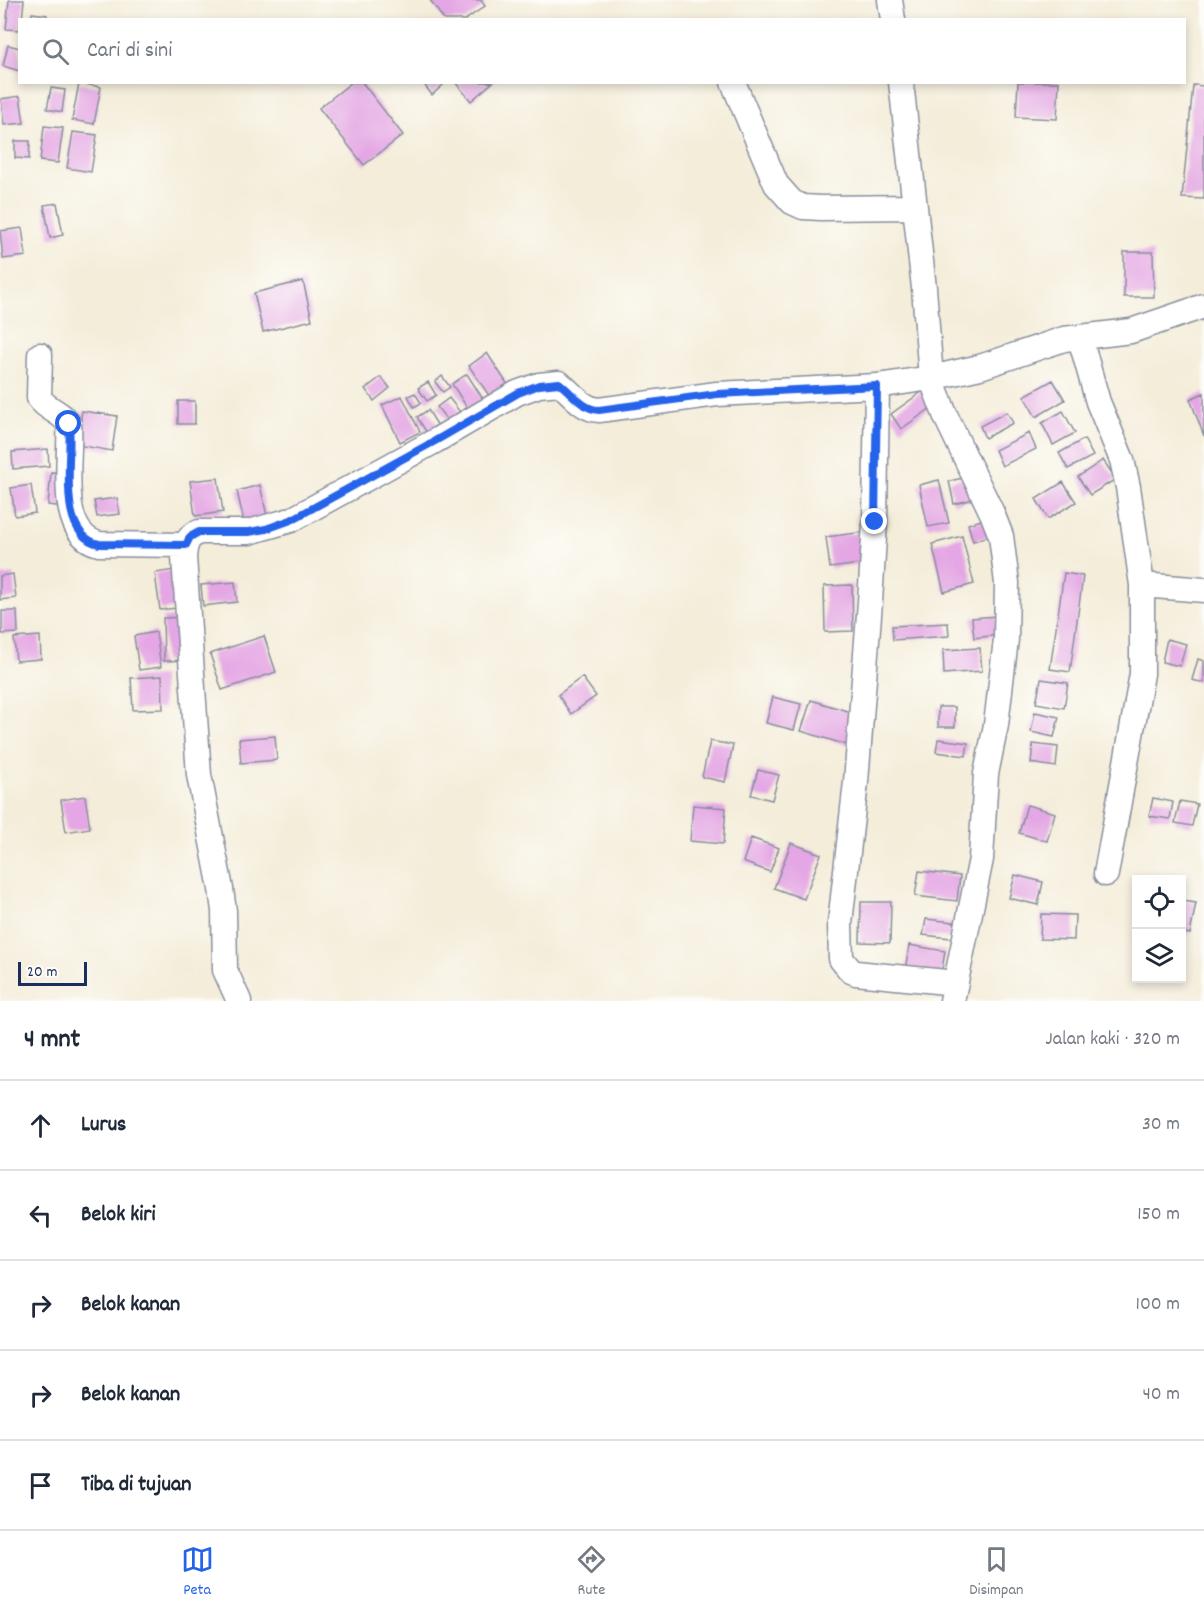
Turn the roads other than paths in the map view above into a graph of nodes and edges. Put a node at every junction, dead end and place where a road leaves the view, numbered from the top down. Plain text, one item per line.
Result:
1 (890, 0) edge
2 (893, 18) edge
3 (734, 84) edge
4 (901, 84) edge
5 (915, 207) junction
6 (1204, 306) edge
7 (1080, 338) junction
8 (40, 355) dead end
9 (931, 378) junction
10 (877, 386) junction
11 (186, 545) junction
12 (1142, 585) junction
13 (1204, 590) edge
14 (1106, 874) dead end
15 (954, 992) edge
16 (239, 1001) edge

1 - 2 street
3 - 5 street
4 - 5 street
5 - 9 street
6 - 7 street
7 - 9 street
7 - 12 street
8 - 11 street
9 - 10 street
9 - 15 street
10 - 11 street
10 - 15 street
11 - 16 street
12 - 13 street
12 - 14 street

